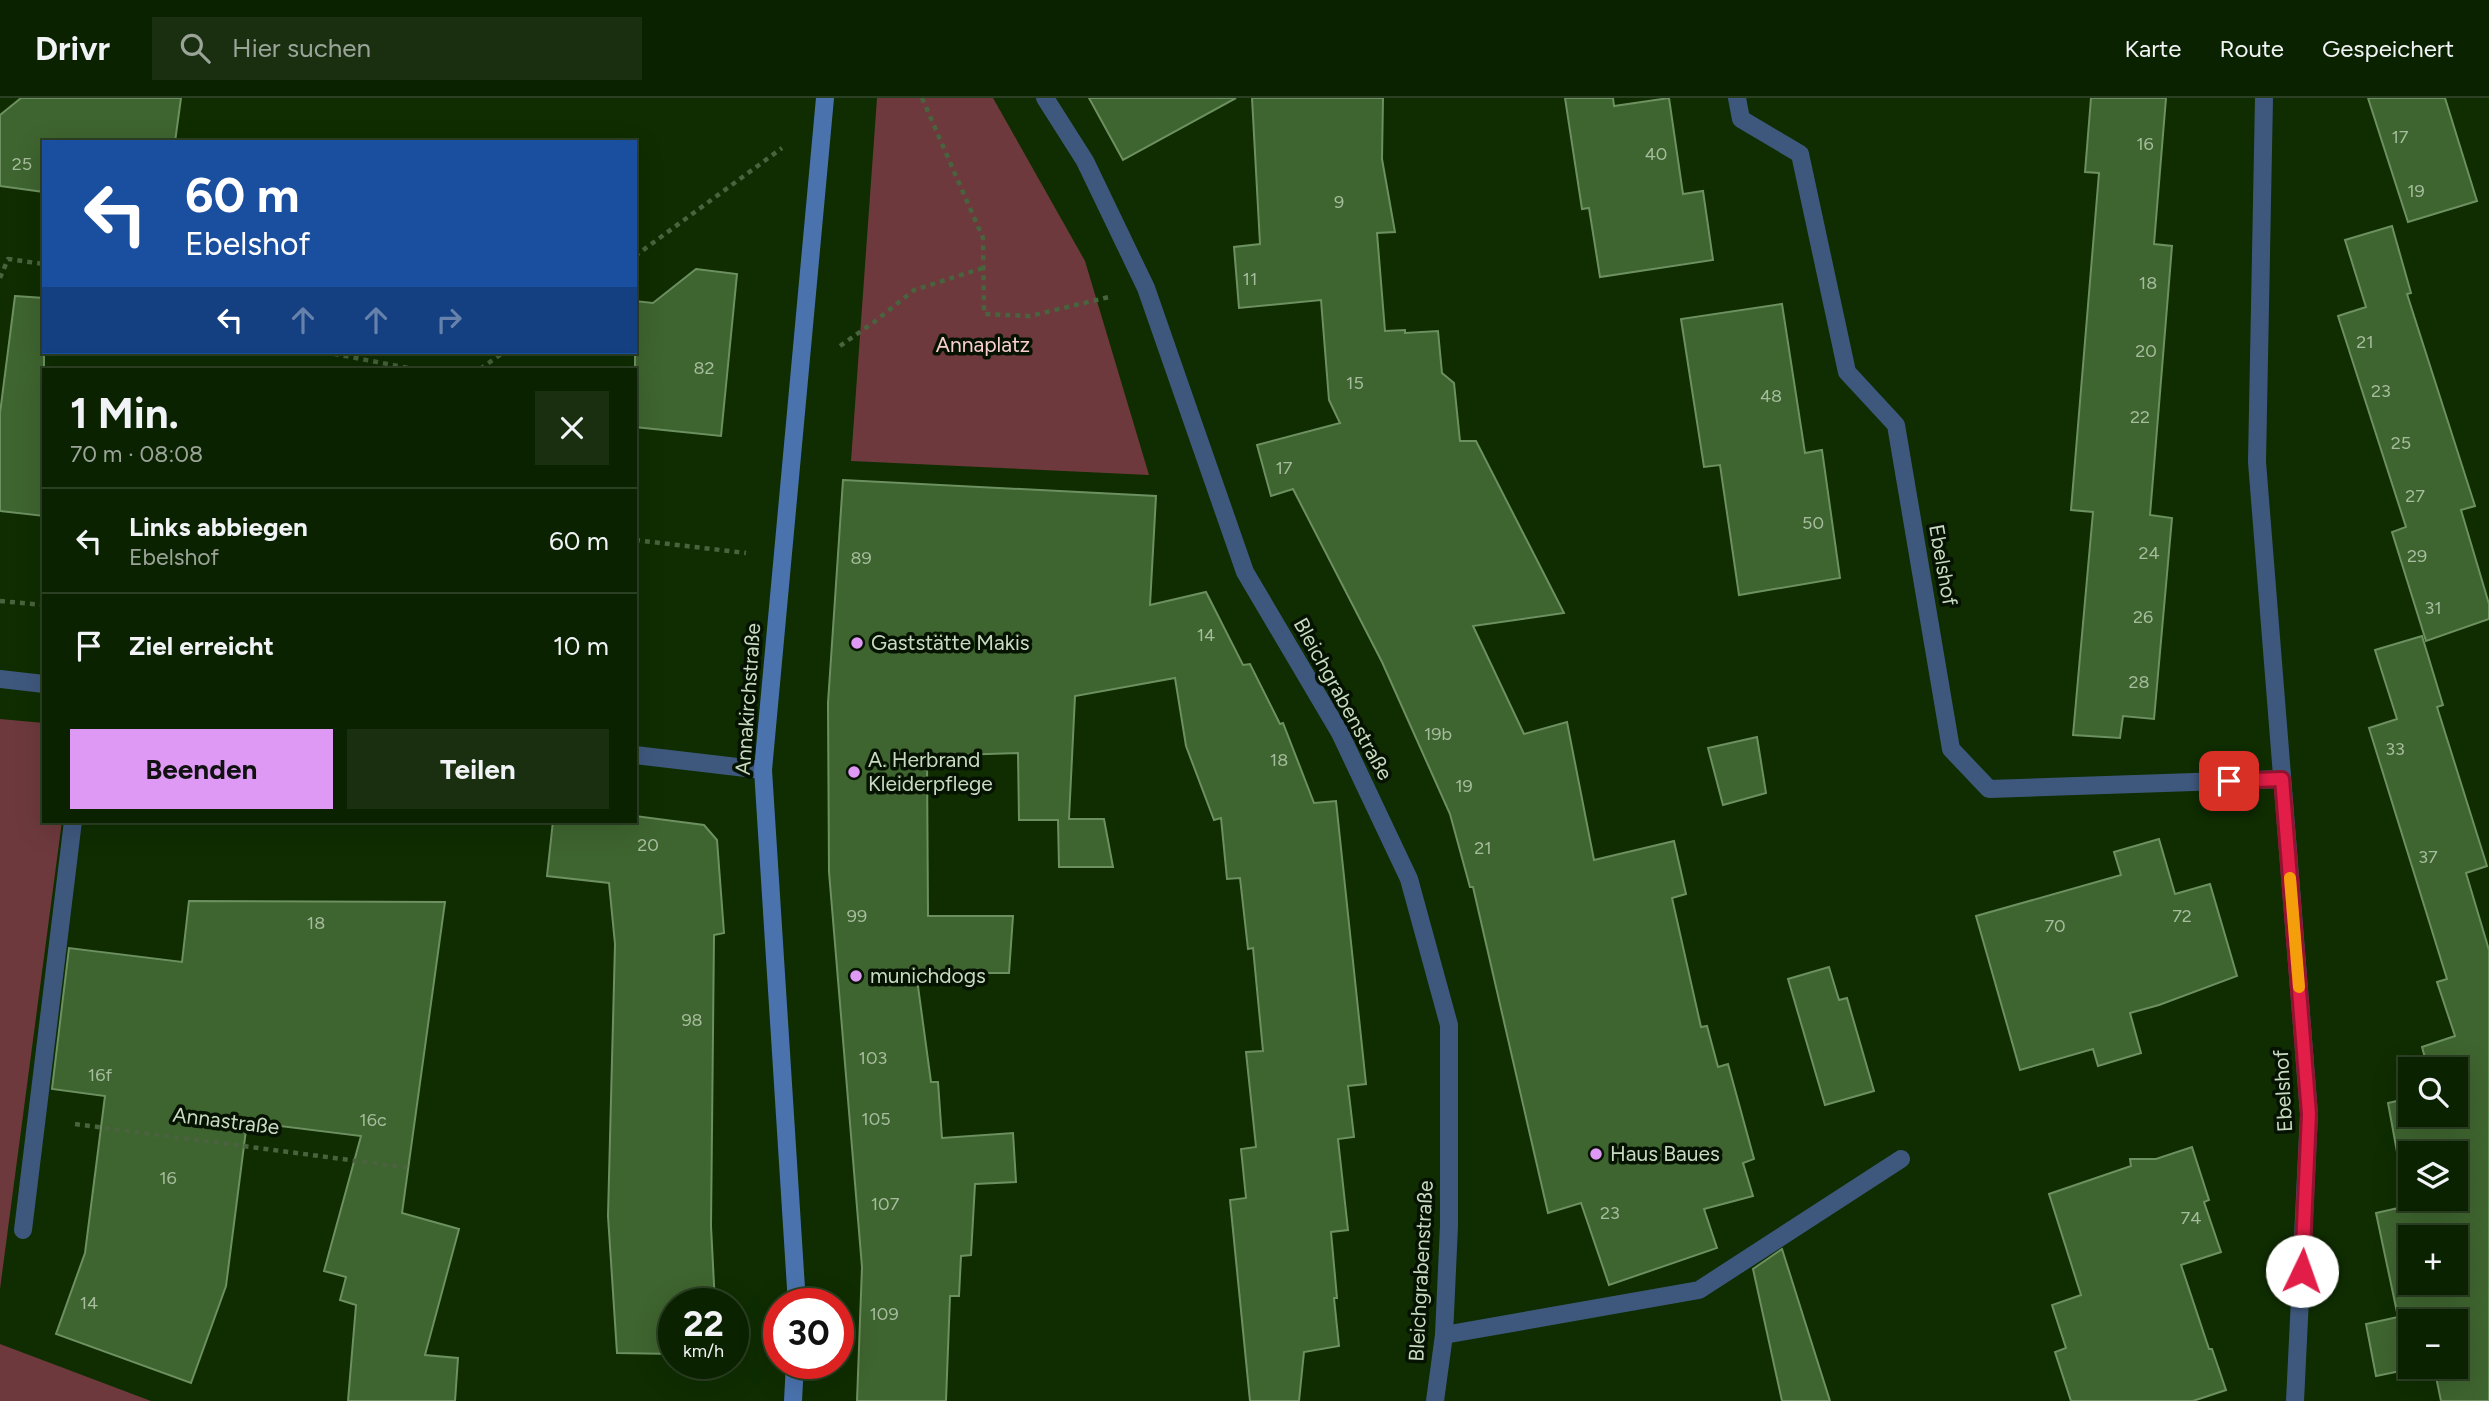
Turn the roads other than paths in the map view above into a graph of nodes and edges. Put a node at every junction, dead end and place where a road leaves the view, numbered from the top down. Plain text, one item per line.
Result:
1 (825, 98) edge
2 (1045, 98) edge
3 (1737, 98) edge
4 (2264, 98) edge
5 (0, 679) edge
6 (42, 684) edge
7 (637, 755) edge
8 (763, 770) junction
9 (2282, 779) junction
10 (73, 823) edge
11 (1901, 1159) dead end
12 (23, 1230) dead end
13 (796, 1288) edge
14 (1444, 1335) junction
15 (794, 1379) edge
16 (793, 1401) edge
17 (1436, 1401) edge
18 (2295, 1401) edge

1 - 8 street, Annakirchstraße
2 - 14 street, Bleichgrabenstraße
3 - 9 street, Ebelshof
4 - 9 street, Ebelshof
5 - 6 street
7 - 8 street
8 - 13 street, Annakirchstraße
9 - 18 street, Ebelshof
10 - 12 street
11 - 14 street
14 - 17 street, Bleichgrabenstraße
15 - 16 street

